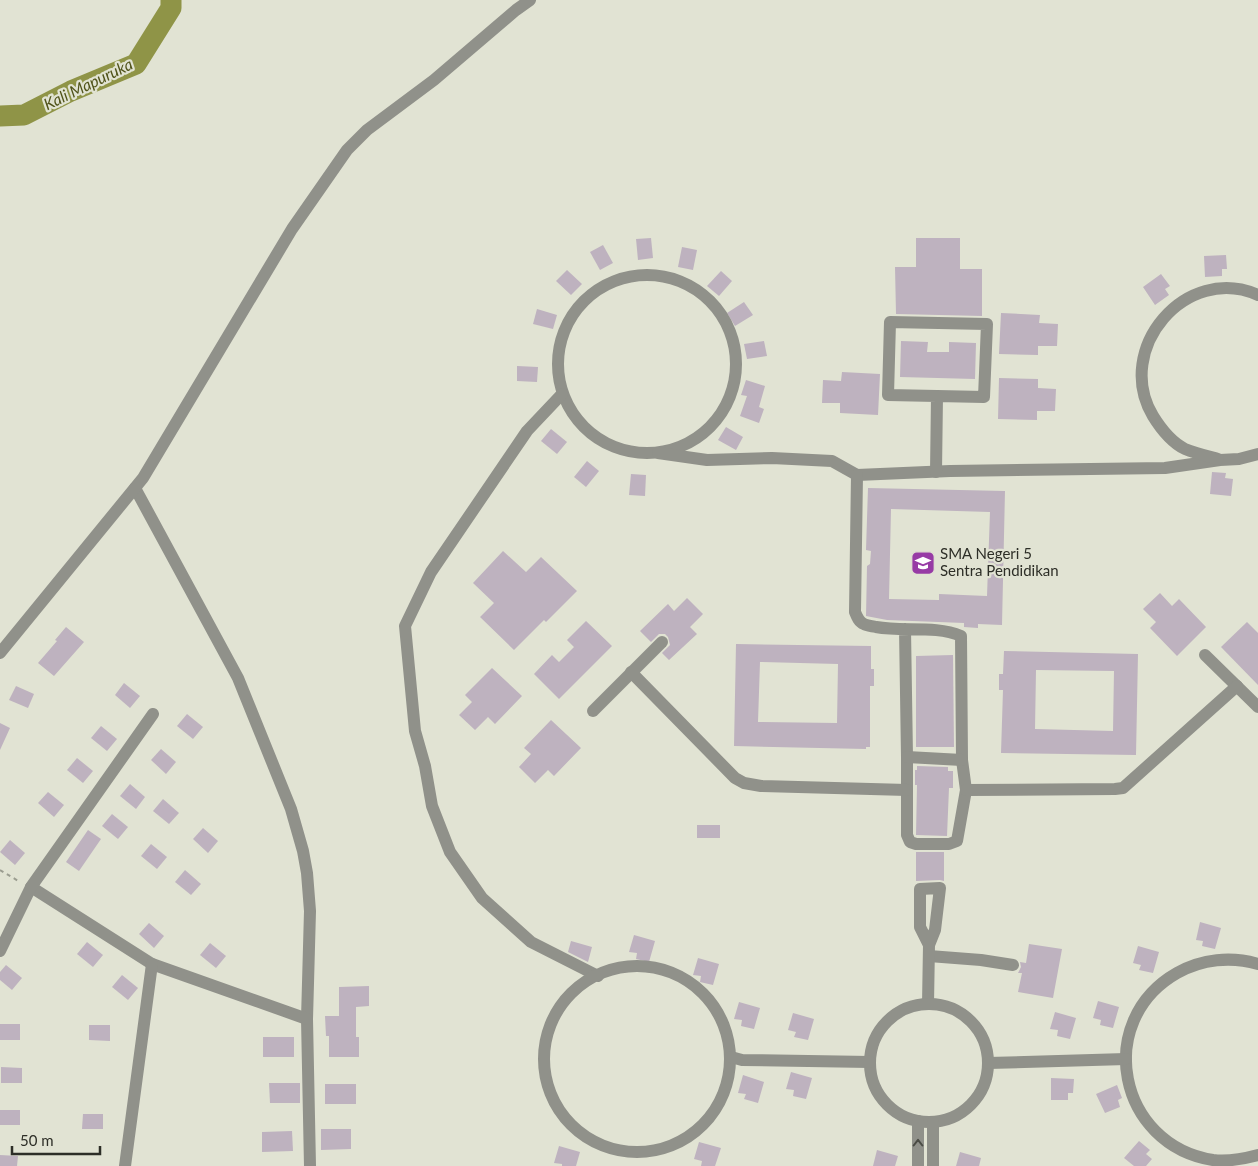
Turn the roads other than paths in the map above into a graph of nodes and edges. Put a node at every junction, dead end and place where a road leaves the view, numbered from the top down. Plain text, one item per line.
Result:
1 (530, 0) edge
2 (1258, 295) edge
3 (562, 394) junction
4 (937, 396) junction
5 (658, 452) junction
6 (1258, 454) edge
7 (1220, 460) junction
8 (936, 472) junction
9 (857, 475) junction
10 (135, 488) junction
11 (905, 629) junction
12 (662, 642) dead end
13 (0, 653) edge
14 (1205, 655) dead end
15 (631, 672) junction
16 (1237, 686) junction
17 (1258, 707) edge
18 (593, 711) dead end
19 (153, 714) dead end
20 (907, 757) junction
21 (962, 760) junction
22 (907, 790) junction
23 (966, 790) junction
24 (31, 888) junction
25 (0, 951) edge
26 (152, 964) junction
27 (1258, 964) edge
28 (1013, 965) dead end
29 (598, 976) junction
30 (928, 1004) junction
31 (307, 1019) junction
32 (731, 1057) junction
33 (1126, 1059) junction
34 (870, 1062) junction
35 (988, 1063) junction
36 (918, 1121) junction
37 (933, 1122) junction
38 (1258, 1155) edge
39 (125, 1166) edge
40 (310, 1166) edge
41 (918, 1166) edge
42 (933, 1166) edge

1 - 10 street
2 - 7 street
3 - 5 street
3 - 5 street
3 - 29 street
4 - 4 street
4 - 8 street
5 - 9 street
6 - 7 street
7 - 8 street
8 - 9 street
9 - 11 street
10 - 13 street
10 - 31 street
11 - 20 street
11 - 21 street
12 - 15 street
14 - 16 street
15 - 18 street
15 - 22 street
16 - 17 street
16 - 23 street
19 - 24 street
20 - 21 street
20 - 22 street
21 - 23 street
22 - 23 street
24 - 25 street
24 - 26 street
26 - 31 street
26 - 39 street
27 - 33 street
28 - 30 street
29 - 32 street
29 - 32 street
30 - 34 street
30 - 35 street
31 - 40 street
32 - 34 street
33 - 35 street
33 - 38 street
34 - 36 street
35 - 37 street
36 - 37 street
41 -> 36 street
37 - 42 street

